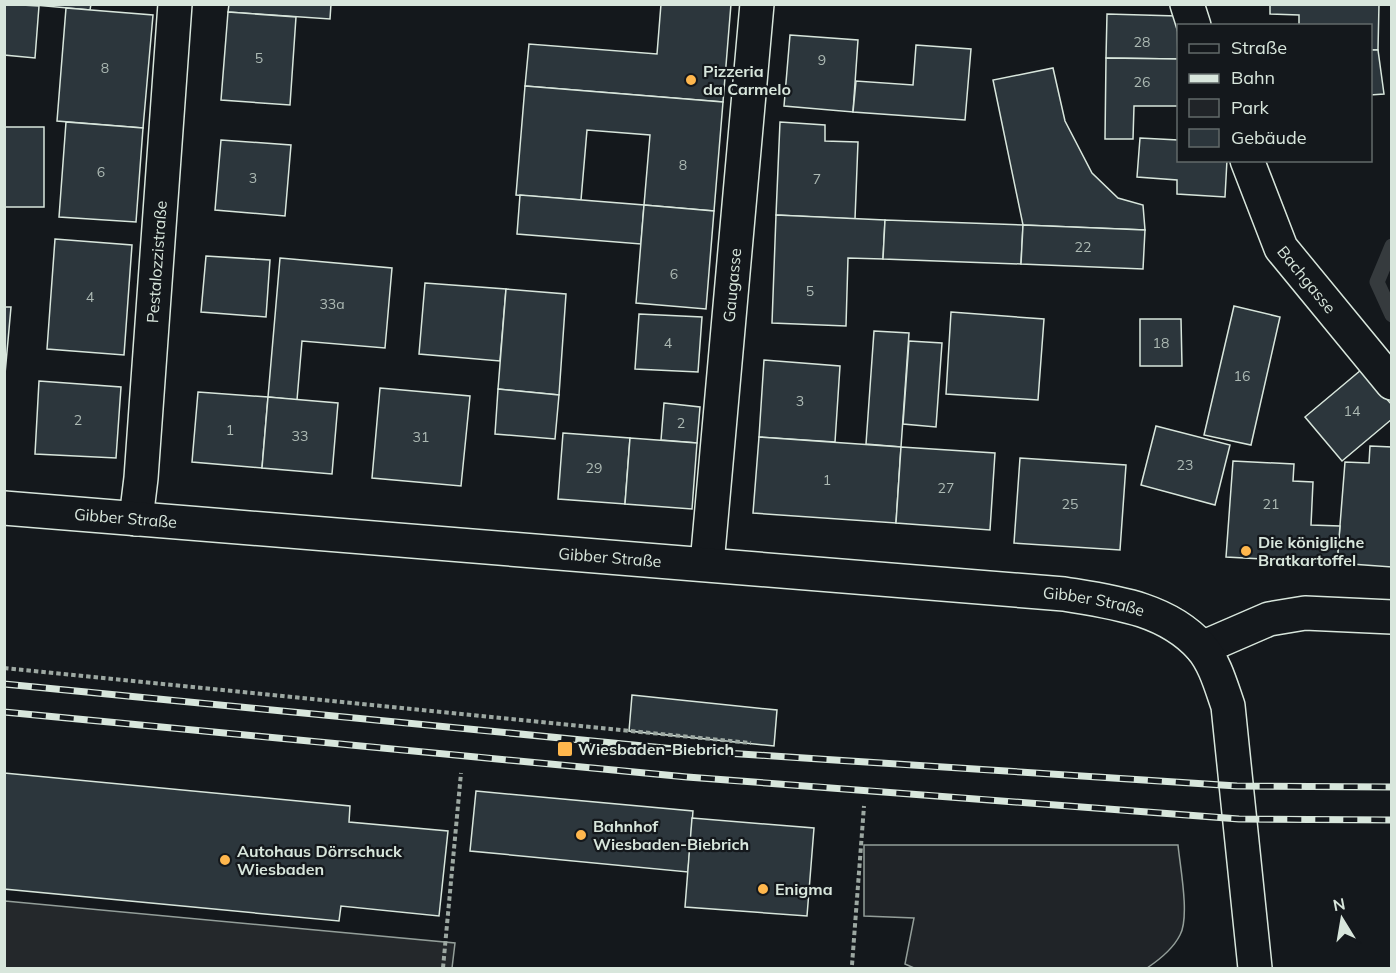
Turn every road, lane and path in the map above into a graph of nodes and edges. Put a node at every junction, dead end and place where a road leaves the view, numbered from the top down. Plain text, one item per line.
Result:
1 (175, 4) edge
2 (757, 4) edge
3 (1187, 4) edge
4 (1193, 24) edge
5 (1248, 162) edge
6 (1392, 383) edge
7 (4, 508) edge
8 (136, 519) junction
9 (707, 564) junction
10 (1392, 617) edge
11 (1202, 648) junction
12 (4, 668) edge
13 (751, 743) dead end
14 (461, 773) dead end
15 (864, 806) dead end
16 (852, 965) dead end
17 (443, 969) edge
18 (1255, 969) edge

1 - 8 street, Pestalozzistraße
2 - 9 street, Gaugasse
3 - 4 street
5 - 6 street, Bachgasse
7 - 8 street, Gibber Straße
8 - 9 street, Gibber Straße
9 - 11 street, Gibber Straße
10 - 11 street
11 - 18 street, Gibber Straße
12 - 13 path
14 - 17 path
15 - 16 path

